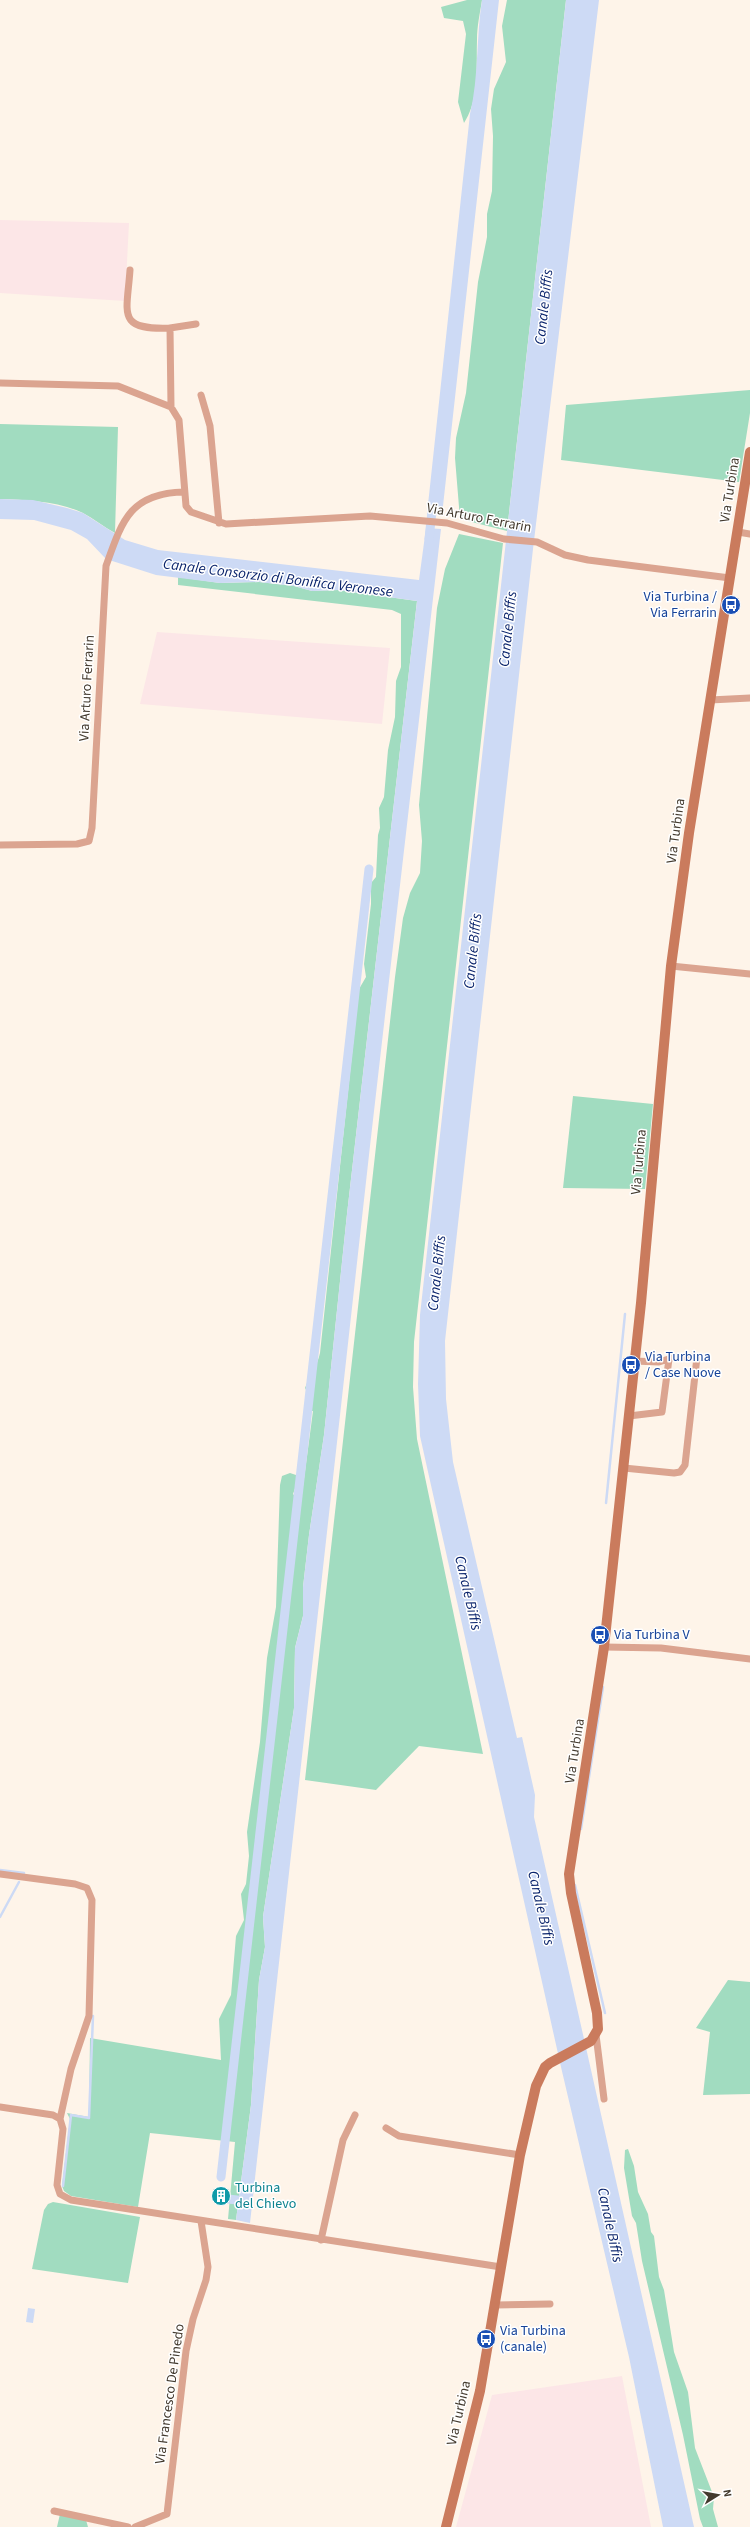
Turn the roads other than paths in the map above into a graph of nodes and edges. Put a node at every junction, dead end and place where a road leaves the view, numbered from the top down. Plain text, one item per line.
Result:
1 (130, 270) dead end
2 (196, 324) dead end
3 (170, 328) junction
4 (0, 383) edge
5 (201, 395) dead end
6 (170, 407) junction
7 (750, 452) edge
8 (184, 492) junction
9 (219, 523) junction
10 (738, 532) junction
11 (750, 534) edge
12 (730, 578) junction
13 (750, 698) edge
14 (710, 700) junction
15 (0, 845) edge
16 (672, 966) junction
17 (750, 974) edge
18 (668, 1359) junction
19 (634, 1361) junction
20 (629, 1416) junction
21 (624, 1468) junction
22 (604, 1647) junction
23 (750, 1659) edge
24 (0, 1874) edge
25 (594, 2038) junction
26 (604, 2099) dead end
27 (0, 2106) edge
28 (355, 2115) dead end
29 (60, 2119) junction
30 (386, 2128) dead end
31 (520, 2155) junction
32 (201, 2221) junction
33 (321, 2240) junction
34 (501, 2267) junction
35 (550, 2304) dead end
36 (495, 2305) junction
37 (54, 2511) dead end
38 (128, 2527) edge
39 (135, 2527) edge
40 (446, 2527) edge

1 - 3 street
2 - 3 street
3 - 6 street, Via Arturo Ferrarin
4 - 6 street
5 - 9 street
6 - 8 street, Via Arturo Ferrarin
7 - 10 street, Via Turbina
8 - 9 street, Via Arturo Ferrarin
8 - 15 street, Via Arturo Ferrarin
9 - 12 street, Via Arturo Ferrarin
10 - 11 street, Via Turbina
10 - 12 street, Via Turbina
12 - 14 street, Via Turbina
13 - 14 street
14 - 16 street, Via Turbina
16 - 17 street
16 - 19 street, Via Turbina
18 - 19 street
18 - 20 street
18 - 21 street
19 - 20 street, Via Turbina
20 - 21 street, Via Turbina
21 - 22 street, Via Turbina
22 - 23 street
22 - 25 street, Via Turbina
24 - 29 street
25 - 26 street, Via Turbina
25 - 31 street, Via Turbina
27 - 29 street
28 - 33 street
29 - 32 street
30 - 31 street
31 - 34 street, Via Turbina
32 - 33 street
32 - 39 street, Via Francesco De Pinedo
33 - 34 street
34 - 36 street, Via Turbina
35 - 36 street
36 - 40 street, Via Turbina
37 - 38 street

